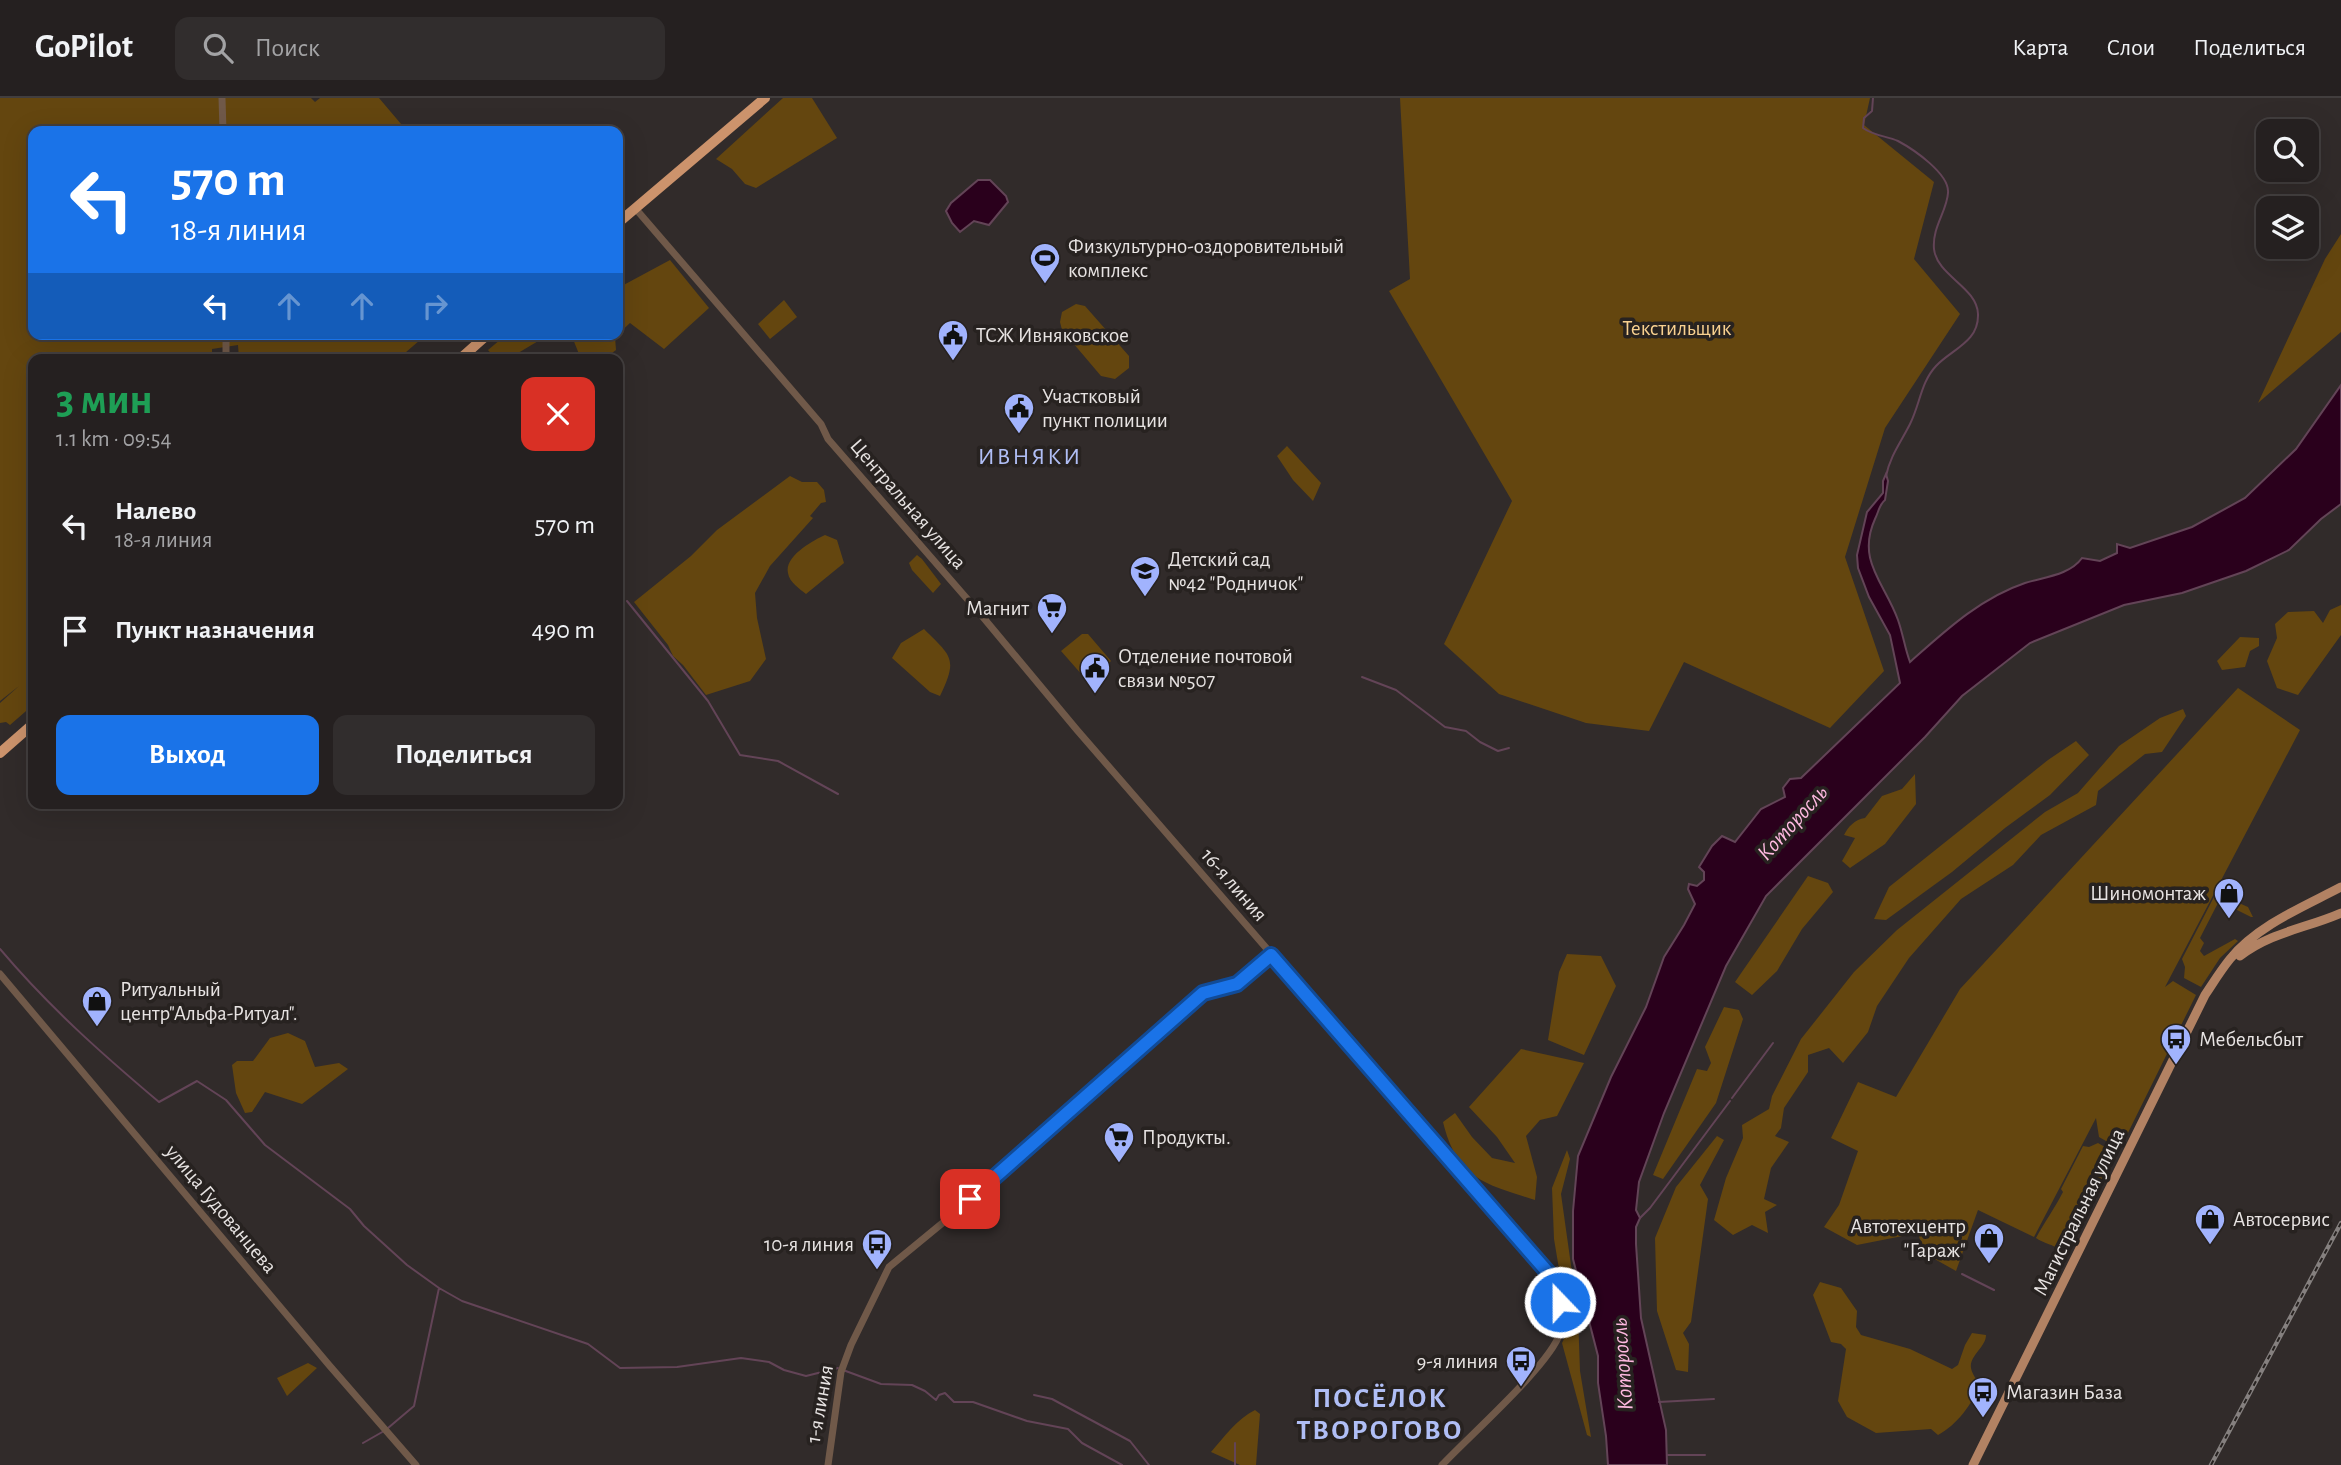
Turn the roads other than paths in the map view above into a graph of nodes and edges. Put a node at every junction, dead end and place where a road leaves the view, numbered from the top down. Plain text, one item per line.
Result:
1 (222, 98) edge
2 (765, 98) edge
3 (223, 126) edge
4 (635, 208) junction
5 (623, 218) edge
6 (481, 340) edge
7 (466, 354) edge
8 (28, 728) edge
9 (0, 753) edge
10 (1156, 821) joint
11 (2341, 887) edge
12 (2307, 904) junction
13 (2341, 913) edge
14 (2316, 923) junction
15 (2262, 936) junction
16 (1271, 955) junction
17 (0, 974) edge
18 (416, 1465) edge
19 (828, 1465) edge
20 (1442, 1465) edge
21 (1973, 1465) edge

1 - 3 street
2 - 4 highway
4 - 5 highway
4 - 10 street, Центральная улица
6 - 7 highway
8 - 9 highway
10 - 16 street, 16-я линия
11 - 12 main road, Магистральная улица
12 - 14 main road
12 - 15 main road, Магистральная улица
13 - 14 main road, Магистральная улица
14 - 15 main road, Магистральная улица
15 - 21 main road, Магистральная улица
16 - 19 street, 1-я линия
16 - 20 street, 16-я линия
17 - 18 street, улица Гудованцева

